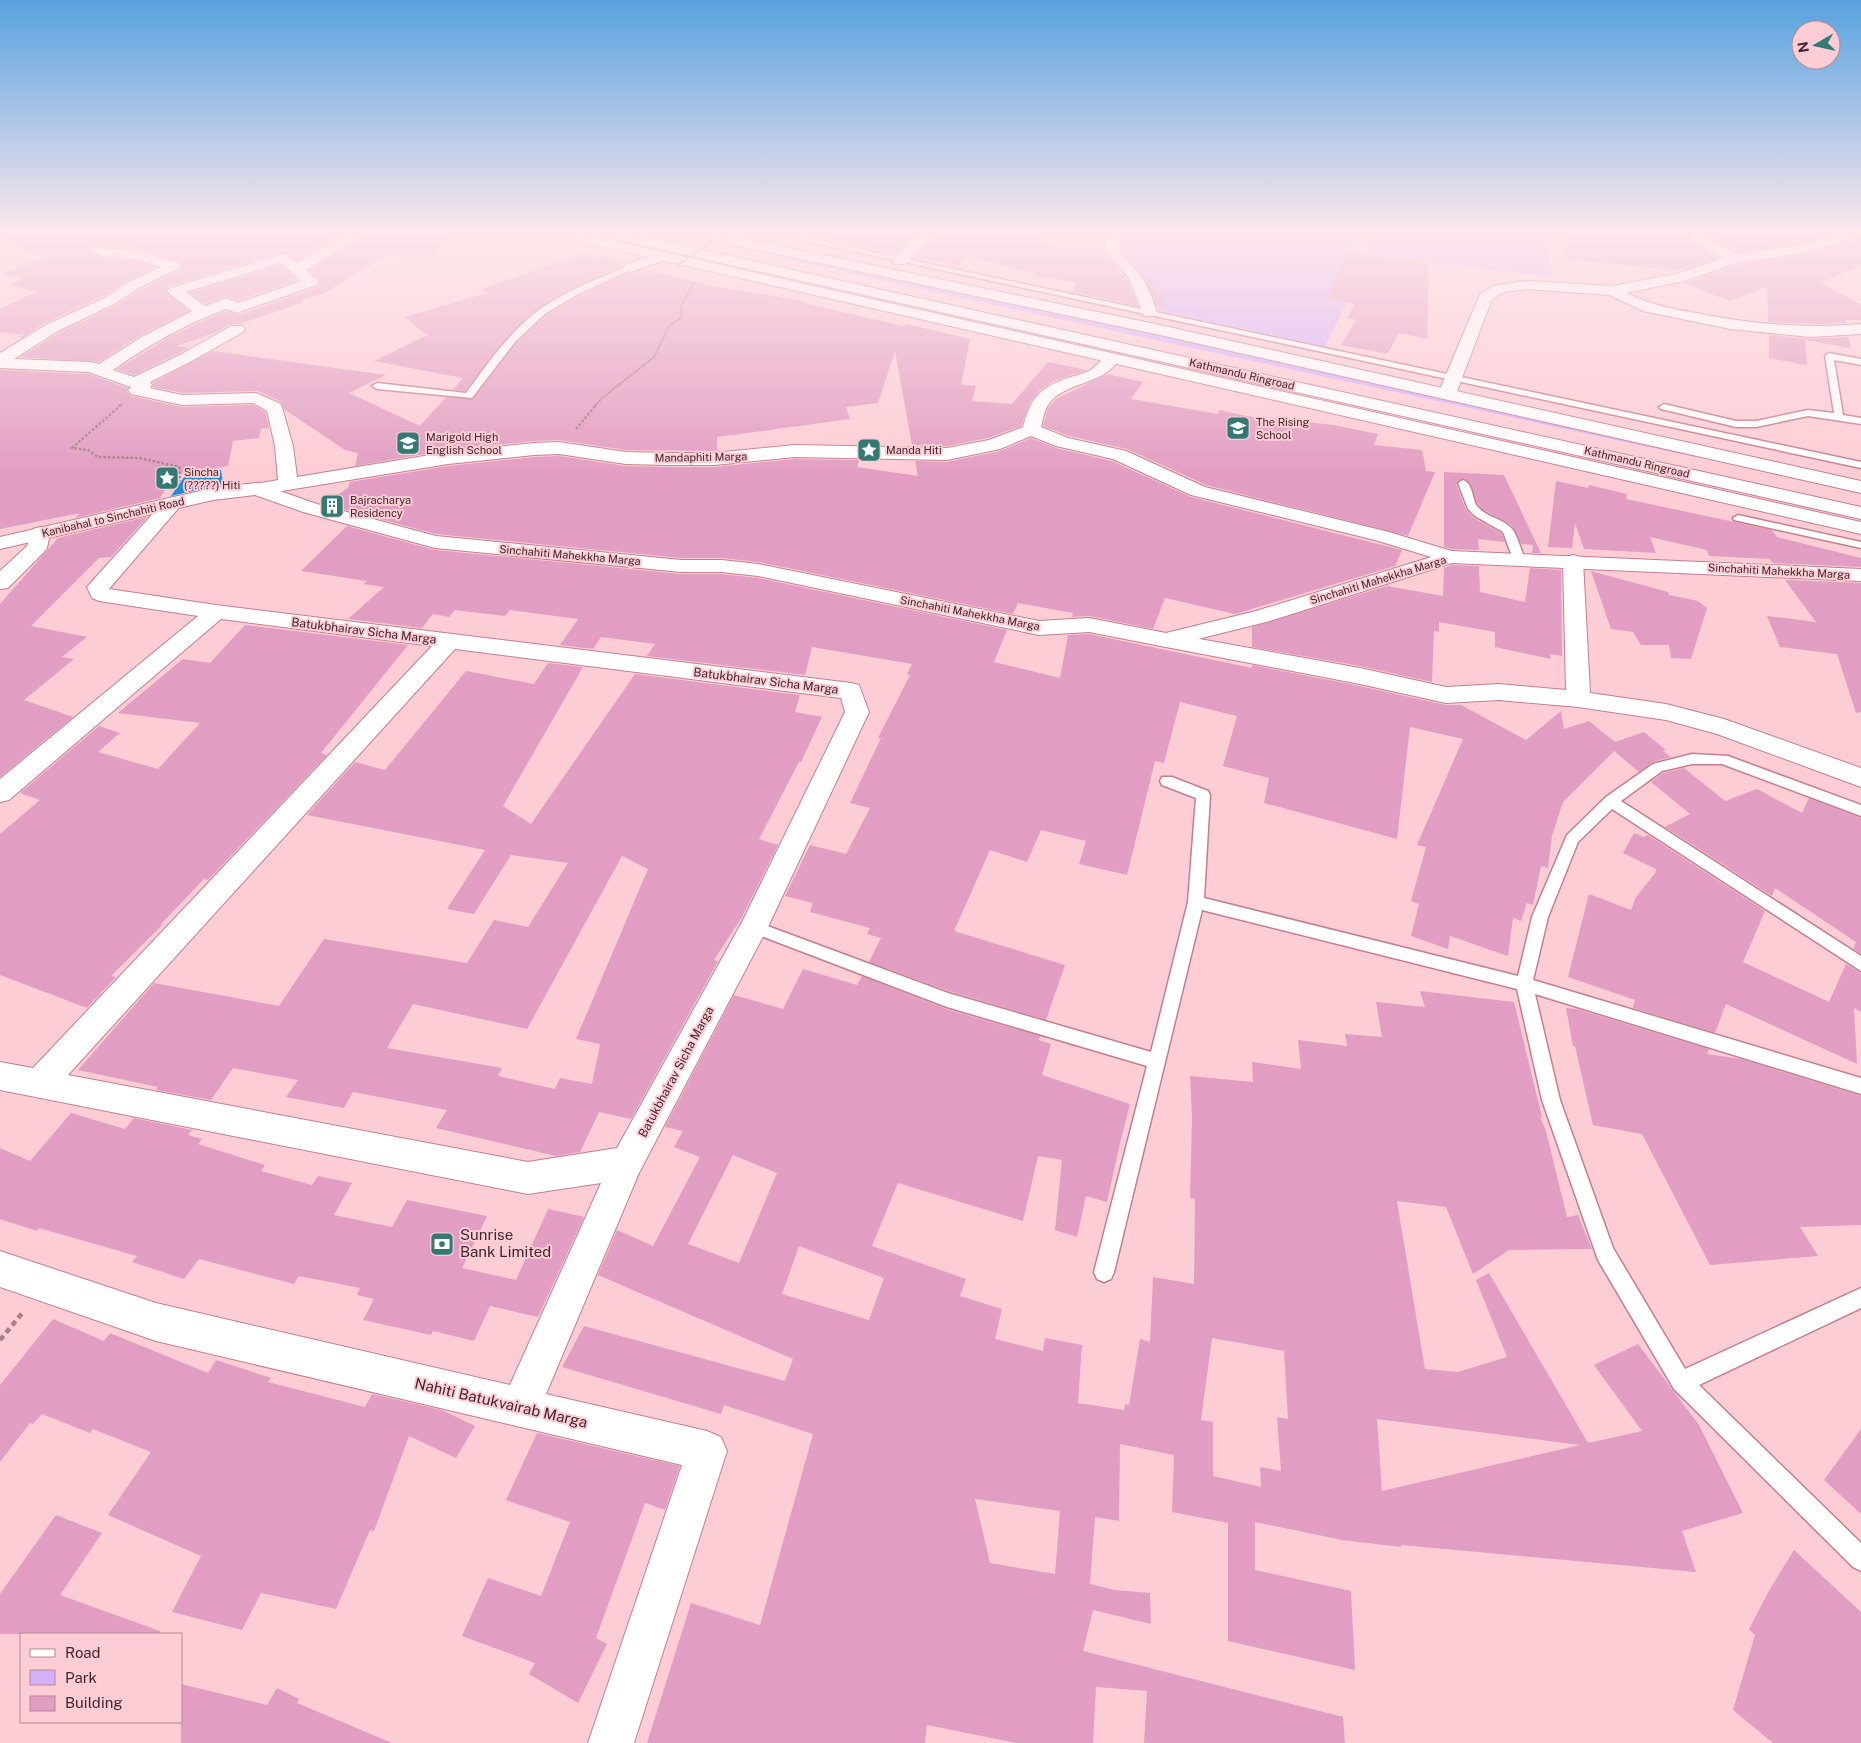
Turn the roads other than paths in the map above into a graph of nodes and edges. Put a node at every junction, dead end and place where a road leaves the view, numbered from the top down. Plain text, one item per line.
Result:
1 (88, 311) edge
2 (543, 311) edge
3 (904, 311) edge
4 (977, 311) edge
5 (983, 311) edge
6 (1071, 311) edge
7 (1141, 311) edge
8 (1479, 311) edge
9 (1666, 311) edge
10 (203, 312) edge
11 (1149, 313) joint
12 (1861, 329) edge
13 (237, 330) dead end
14 (1112, 359) junction
15 (0, 361) edge
16 (1861, 362) edge
17 (100, 371) junction
18 (1452, 378) junction
19 (377, 386) dead end
20 (136, 387) junction
21 (1447, 394) junction
22 (1664, 407) dead end
23 (1839, 417) junction
24 (1861, 421) edge
25 (1031, 430) junction
26 (1861, 465) edge
27 (1463, 483) dead end
28 (288, 484) junction
29 (1861, 487) edge
30 (257, 489) junction
31 (1861, 500) edge
32 (173, 503) junction
33 (1861, 513) edge
34 (1738, 518) dead end
35 (1861, 528) edge
36 (40, 534) junction
37 (0, 543) edge
38 (1861, 545) edge
39 (1451, 557) junction
40 (1519, 559) junction
41 (1574, 561) junction
42 (1861, 575) edge
43 (0, 584) edge
44 (216, 612) junction
45 (1166, 640) junction
46 (449, 642) junction
47 (1578, 699) junction
48 (1861, 778) edge
49 (1167, 781) dead end
50 (0, 793) edge
51 (1611, 801) junction
52 (1861, 811) edge
53 (1196, 902) junction
54 (754, 927) junction
55 (1861, 964) edge
56 (1524, 984) junction
57 (1157, 1061) junction
58 (0, 1076) edge
59 (39, 1084) junction
60 (1861, 1086) edge
61 (627, 1163) junction
62 (0, 1269) edge
63 (1104, 1272) dead end
64 (1861, 1298) edge
65 (1682, 1382) junction
66 (520, 1408) junction
67 (1861, 1558) edge
68 (611, 1743) edge

1 - 15 main road
2 - 19 lane
3 - 14 main road
4 - 33 main road, Kathmandu Ringroad
5 - 31 main road, Kathmandu Ringroad
6 - 21 main road
7 - 11 lane
8 - 18 main road
9 - 12 main road
10 - 17 main road
11 - 18 lane
13 - 20 main road
14 - 25 main road
14 - 35 main road
15 - 17 main road
16 - 23 lane
17 - 20 main road
18 - 21 main road
18 - 26 lane
20 - 28 main road
21 - 29 main road
22 - 23 lane
23 - 24 lane
25 - 28 main road, Mandaphiti Marga
25 - 39 main road
27 - 40 lane
28 - 30 main road, Mandaphiti Marga
30 - 32 main road, Kanibahal to Sinchahiti Road
30 - 45 main road, Sinchahiti Mahekkha Marga
32 - 36 main road, Kanibahal to Sinchahiti Road
32 - 44 main road, Batukbhairav Sicha Marga
34 - 38 lane
36 - 37 main road, Kanibahal to Sinchahiti Road
36 - 43 main road
39 - 40 main road, Sinchahiti Mahekkha Marga
39 - 45 main road, Sinchahiti Mahekkha Marga
40 - 41 main road, Sinchahiti Mahekkha Marga
41 - 42 main road, Sinchahiti Mahekkha Marga
41 - 47 main road
44 - 46 main road, Batukbhairav Sicha Marga
44 - 50 main road
45 - 47 main road
46 - 54 main road, Batukbhairav Sicha Marga
46 - 59 main road
47 - 48 main road
49 - 53 lane
51 - 52 lane
51 - 55 lane
51 - 56 lane
53 - 56 lane
53 - 57 lane
54 - 57 lane
54 - 61 main road, Batukbhairav Sicha Marga
56 - 60 lane
56 - 65 lane
57 - 63 lane
58 - 59 main road
59 - 61 main road
61 - 66 main road, Batukbhairav Sicha Marga
62 - 66 main road, Nahiti Batukvairab Marga
64 - 65 lane
65 - 67 lane
66 - 68 main road, Nahiti Batukvairab Marga

